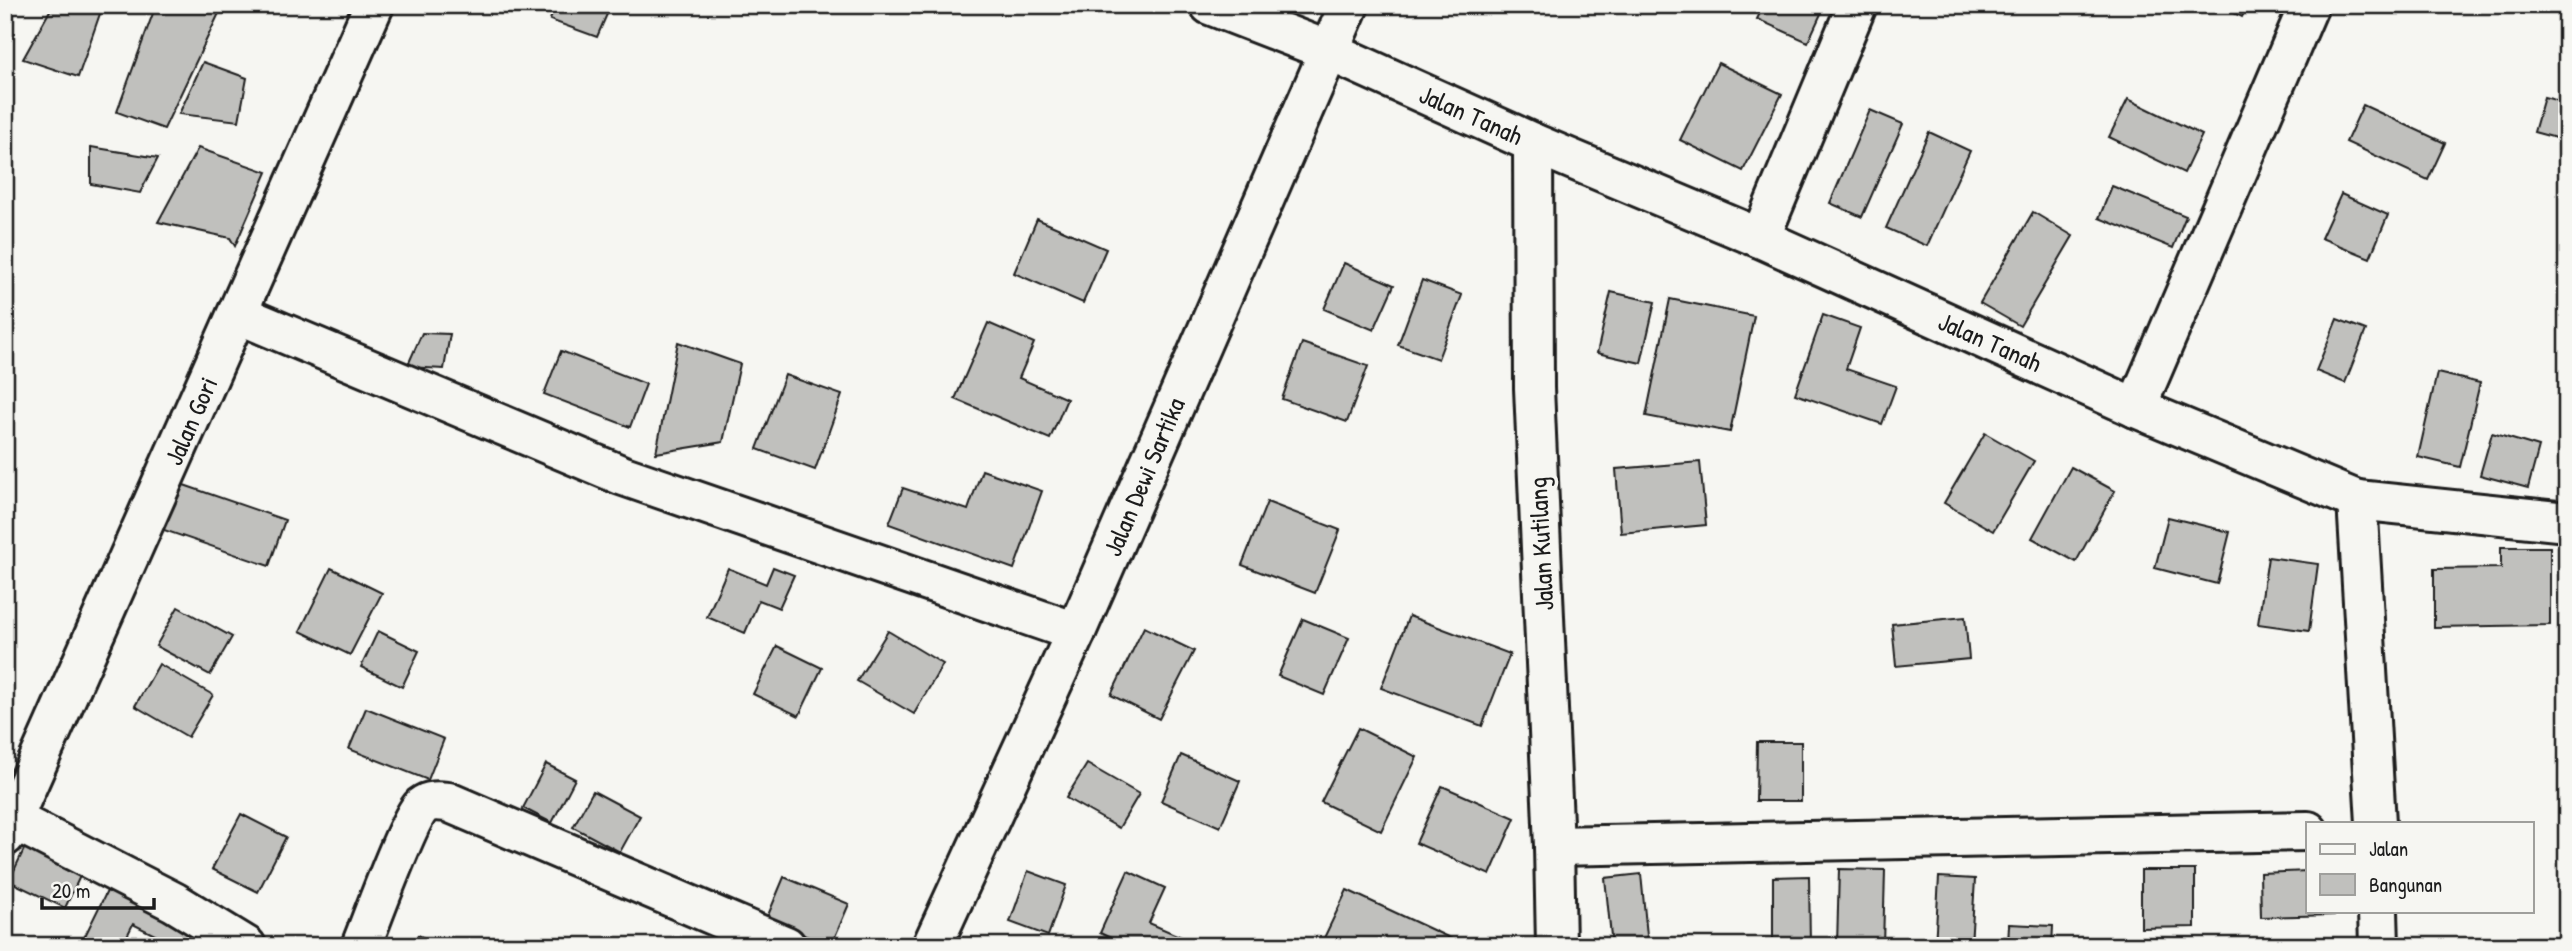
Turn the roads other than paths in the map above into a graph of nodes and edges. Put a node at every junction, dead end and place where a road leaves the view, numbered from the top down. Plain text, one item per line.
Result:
1 (374, 5) edge
2 (1210, 5) edge
3 (1349, 5) edge
4 (1857, 5) edge
5 (2309, 5) edge
6 (1329, 51) junction
7 (1533, 143) junction
8 (1760, 238) junction
9 (238, 314) junction
10 (2136, 408) junction
11 (2357, 500) junction
12 (2567, 522) edge
13 (1076, 632) junction
14 (2376, 822) edge
15 (9, 828) edge
16 (2306, 831) edge
17 (1554, 846) junction
18 (2378, 912) edge
19 (246, 946) edge
20 (362, 946) edge
21 (786, 946) edge
22 (932, 946) edge
23 (1556, 946) edge
24 (2379, 946) edge

1 - 9 street, Jalan Gori
2 - 6 street
3 - 6 street, Jalan Dewi Sartika
4 - 8 street
5 - 10 street
6 - 7 street, Jalan Tanah
6 - 13 street, Jalan Dewi Sartika
7 - 8 street, Jalan Tanah
7 - 17 street, Jalan Kutilang
8 - 10 street, Jalan Tanah
9 - 13 street
9 - 15 street, Jalan Gori
10 - 11 street, Jalan Tanah
11 - 12 street, Jalan Tanah
11 - 14 street
13 - 22 street, Jalan Dewi Sartika
15 - 19 street
16 - 17 street
17 - 23 street, Jalan Kutilang
18 - 24 street
20 - 21 street

